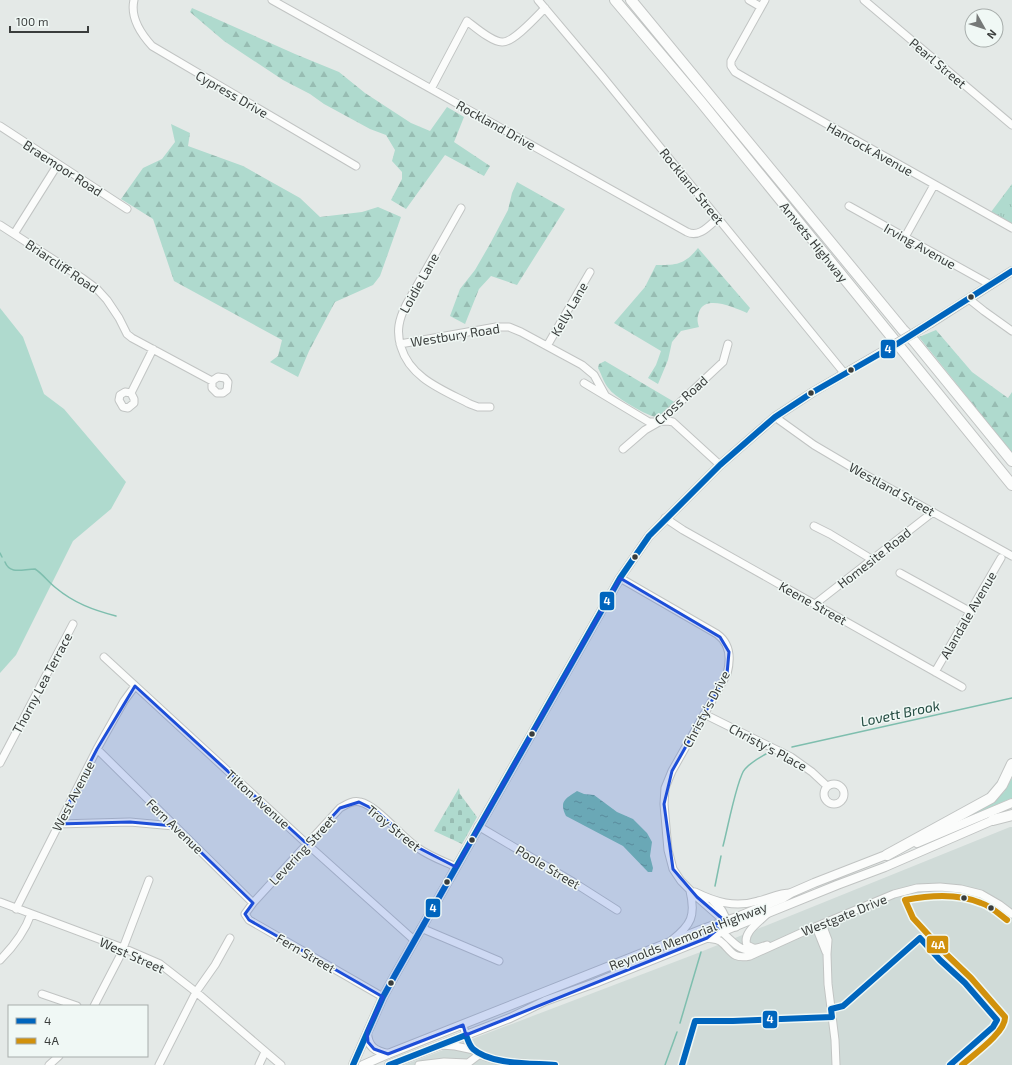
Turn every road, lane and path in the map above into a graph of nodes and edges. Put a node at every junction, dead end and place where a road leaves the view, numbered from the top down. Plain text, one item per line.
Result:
1 (134, 0) edge
2 (272, 0) edge
3 (538, 0) edge
4 (615, 0) edge
5 (631, 0) edge
6 (749, 0) edge
7 (765, 0) edge
8 (864, 0) edge
9 (761, 7) junction
10 (545, 8) junction
11 (431, 89) junction
12 (1012, 125) edge
13 (0, 126) edge
14 (58, 164) junction
15 (356, 166) dead end
16 (934, 185) junction
17 (849, 206) dead end
18 (461, 208) dead end
19 (127, 209) dead end
20 (718, 218) junction
21 (0, 224) edge
22 (1012, 228) edge
23 (14, 234) junction
24 (905, 237) junction
25 (1012, 271) edge
26 (590, 272) dead end
27 (991, 285) junction
28 (969, 299) junction
29 (1012, 330) edge
30 (400, 344) junction
31 (728, 344) dead end
32 (548, 346) junction
33 (153, 349) junction
34 (844, 374) junction
35 (212, 381) dead end
36 (584, 383) dead end
37 (131, 393) dead end
38 (605, 395) junction
39 (490, 407) dead end
40 (774, 418) junction
41 (659, 422) junction
42 (623, 449) dead end
43 (1012, 461) edge
44 (720, 465) junction
45 (1012, 485) edge
46 (933, 512) junction
47 (665, 518) junction
48 (814, 526) dead end
49 (1012, 556) edge
50 (1001, 558) dead end
51 (873, 560) junction
52 (900, 573) dead end
53 (620, 578) junction
54 (815, 604) junction
55 (971, 612) junction
56 (73, 624) dead end
57 (104, 657) dead end
58 (935, 672) junction
59 (135, 686) junction
60 (962, 687) dead end
61 (704, 714) junction
62 (96, 749) junction
63 (0, 762) edge
64 (1012, 764) edge
65 (827, 786) dead end
66 (354, 802) joint
67 (1012, 803) edge
68 (1012, 814) edge
69 (993, 820) joint
70 (58, 824) junction
71 (174, 826) junction
72 (478, 826) junction
73 (307, 844) junction
74 (887, 855) junction
75 (456, 867) junction
76 (149, 880) dead end
77 (689, 889) junction
78 (791, 893) junction
79 (711, 899) junction
80 (0, 902) edge
81 (253, 903) junction
82 (16, 909) junction
83 (617, 910) dead end
84 (31, 914) junction
85 (767, 914) junction
86 (1012, 914) edge
87 (730, 924) junction
88 (819, 925) junction
89 (421, 928) junction
90 (717, 929) junction
91 (230, 938) dead end
92 (707, 938) junction
93 (790, 938) junction
94 (414, 940) junction
95 (667, 943) junction
96 (722, 944) junction
97 (123, 948) junction
98 (755, 949) junction
99 (0, 960) edge
100 (499, 961) dead end
101 (196, 992) junction
102 (42, 994) dead end
103 (383, 996) junction
104 (74, 1005) edge
105 (94, 1005) edge
106 (463, 1025) junction
107 (367, 1031) junction
108 (466, 1035) junction
109 (439, 1046) junction
110 (266, 1052) junction
111 (477, 1052) junction
112 (388, 1054) junction
113 (58, 1057) edge
114 (50, 1065) edge
115 (159, 1065) edge
116 (259, 1065) edge
117 (274, 1065) edge
118 (281, 1065) edge
119 (353, 1065) edge
120 (363, 1065) edge
121 (389, 1065) edge
122 (419, 1065) edge
123 (555, 1065) edge
124 (836, 1065) edge

1 - 15 street, Cypress Drive
2 - 11 street, Rockland Drive
3 - 10 street, Rockland Street
4 - 45 highway, Amvets Highway
5 - 43 highway, Amvets Highway
6 - 9 street
7 - 9 street
8 - 12 street, Pearl Street
9 - 16 street, Hancock Avenue
10 - 11 street
10 - 20 street, Rockland Street
11 - 20 street, Rockland Drive
13 - 14 street, Braemoor Road
14 - 19 street, Braemoor Road
14 - 23 street
16 - 22 street, Hancock Avenue
16 - 24 street
17 - 24 street, Irving Avenue
18 - 30 street, Loidie Lane
20 - 34 street, Rockland Street
21 - 23 street, Briarcliff Road
23 - 33 street, Briarcliff Road
24 - 27 street, Irving Avenue
25 - 27 main road
26 - 32 street, Kelly Lane
27 - 28 main road
28 - 29 street
28 - 34 main road, bridge
30 - 32 street, Westbury Road
30 - 39 street, Loidie Lane
31 - 41 street, Cross Road
32 - 38 street, Westbury Road
33 - 35 street, Briarcliff Road
33 - 37 street
34 - 40 main road
36 - 38 street
38 - 41 street
40 - 44 main road
40 - 46 street, Westland Street
41 - 42 street, Cross Road
41 - 44 street
44 - 47 main road
46 - 49 street, Westland Street
46 - 51 street, Homesite Road
47 - 53 main road
47 - 54 street, Keene Street
48 - 51 street
50 - 55 street, Alandale Avenue
51 - 54 street, Homesite Road
52 - 55 street
53 - 61 street, Christy's Drive
53 - 72 main road
54 - 58 street, Keene Street
55 - 58 street, Alandale Avenue
56 - 63 street, Thorny Lea Terrace
57 - 59 street, Tilton Avenue
58 - 60 street, Keene Street
59 - 62 street, West Avenue
59 - 73 street, Tilton Avenue
61 - 65 street, Christy's Place
61 - 77 street, Christy's Drive
62 - 70 street, West Avenue
62 - 71 street, Fern Avenue
64 - 74 highway
66 - 73 street, Levering Street
66 - 75 street, Troy Street
67 - 74 main road, Reynolds Memorial Highway
68 - 69 highway
69 - 85 main road, Reynolds Memorial Highway
70 - 71 street
70 - 82 street, West Avenue
71 - 81 street, Fern Avenue
72 - 75 main road
72 - 83 street, Poole Street
73 - 81 street, Levering Street
73 - 94 street, Tilton Avenue
74 - 78 main road, Reynolds Memorial Highway
75 - 89 main road
76 - 97 street
77 - 79 street, Christy's Drive
77 - 87 street, Christy's Drive
77 - 95 street
78 - 79 street, Christy's Drive
78 - 87 main road, Reynolds Memorial Highway
79 - 87 street, Christy's Drive
80 - 82 street, West Street
81 - 103 street, Fern Street
82 - 84 street, West Street
84 - 97 street, West Street
84 - 99 street
85 - 87 main road, Reynolds Memorial Highway
85 - 98 street
86 - 88 street, Westgate Drive
87 - 90 main road, Reynolds Memorial Highway
87 - 90 main road, Reynolds Memorial Highway
88 - 93 street, Westgate Drive
88 - 124 street
89 - 94 main road
89 - 100 street
90 - 92 main road, Reynolds Memorial Highway
90 - 95 main road, Reynolds Memorial Highway
90 - 96 street
90 - 98 street
91 - 101 street
92 - 96 street, Westgate Drive
92 - 108 main road, Reynolds Memorial Highway
93 - 96 street, Westgate Drive
93 - 98 street, Westgate Drive
94 - 103 main road
95 - 106 main road, Reynolds Memorial Highway
97 - 101 street, West Street
97 - 105 street
101 - 110 street, West Street
101 - 115 street
102 - 104 street
103 - 107 main road
106 - 108 street
106 - 112 main road, Reynolds Memorial Highway
107 - 112 main road
107 - 119 main road
108 - 109 main road, Reynolds Memorial Highway
108 - 111 street
109 - 111 street
109 - 121 main road, Reynolds Memorial Highway
110 - 116 street
110 - 117 street, West Street
110 - 118 street, West Street
111 - 122 street
111 - 123 street
112 - 120 main road, Reynolds Memorial Highway
113 - 114 street

